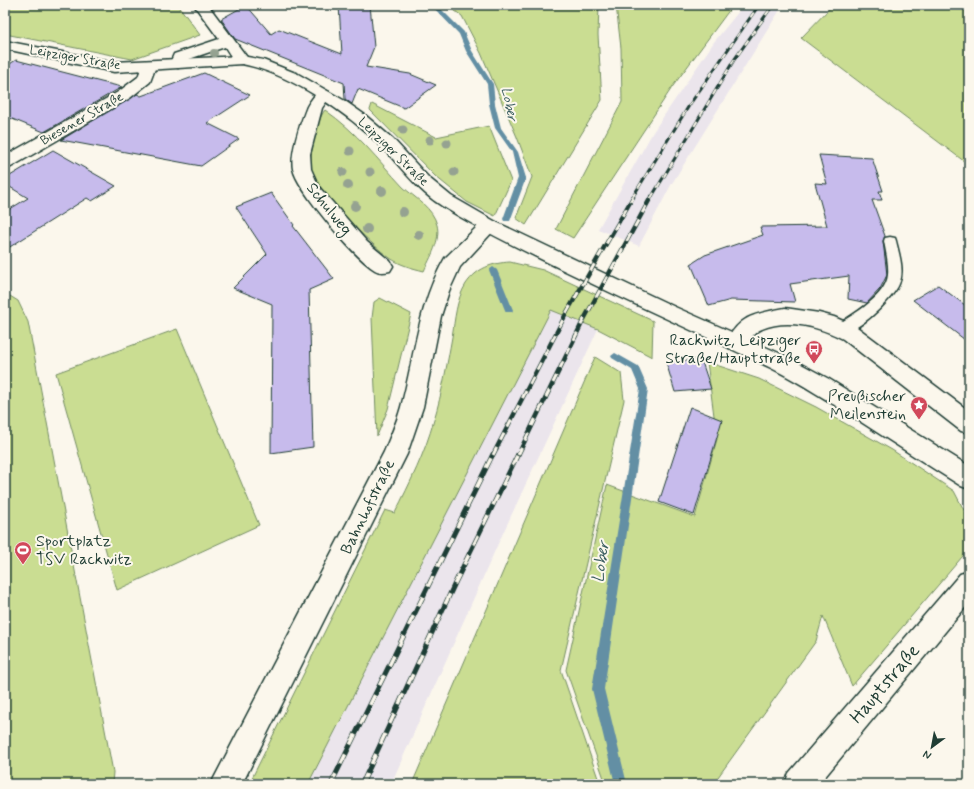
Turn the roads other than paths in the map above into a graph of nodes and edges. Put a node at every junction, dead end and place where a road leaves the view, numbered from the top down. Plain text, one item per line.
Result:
1 (201, 5) edge
2 (228, 41) junction
3 (5, 45) edge
4 (242, 60) junction
5 (178, 63) junction
6 (148, 66) junction
7 (323, 95) junction
8 (5, 162) edge
9 (489, 226) junction
10 (890, 241) dead end
11 (382, 266) dead end
12 (842, 329) junction
13 (736, 342) junction
14 (969, 424) edge
15 (969, 479) edge
16 (969, 583) edge
17 (226, 784) edge
18 (800, 784) edge

1 - 2 street
2 - 4 street
2 - 5 street
3 - 6 street, Leipziger Straße
4 - 5 street, Leipziger Straße
4 - 7 street, Leipziger Straße
5 - 6 street, Leipziger Straße
6 - 8 street, Biesener Straße
7 - 9 street, Leipziger Straße
7 - 11 street, Schulweg
9 - 13 street, Leipziger Straße
9 - 17 street, Bahnhofstraße
10 - 12 lane
12 - 13 street
12 - 14 street
13 - 15 street, Leipziger Straße
16 - 18 street, Hauptstraße

